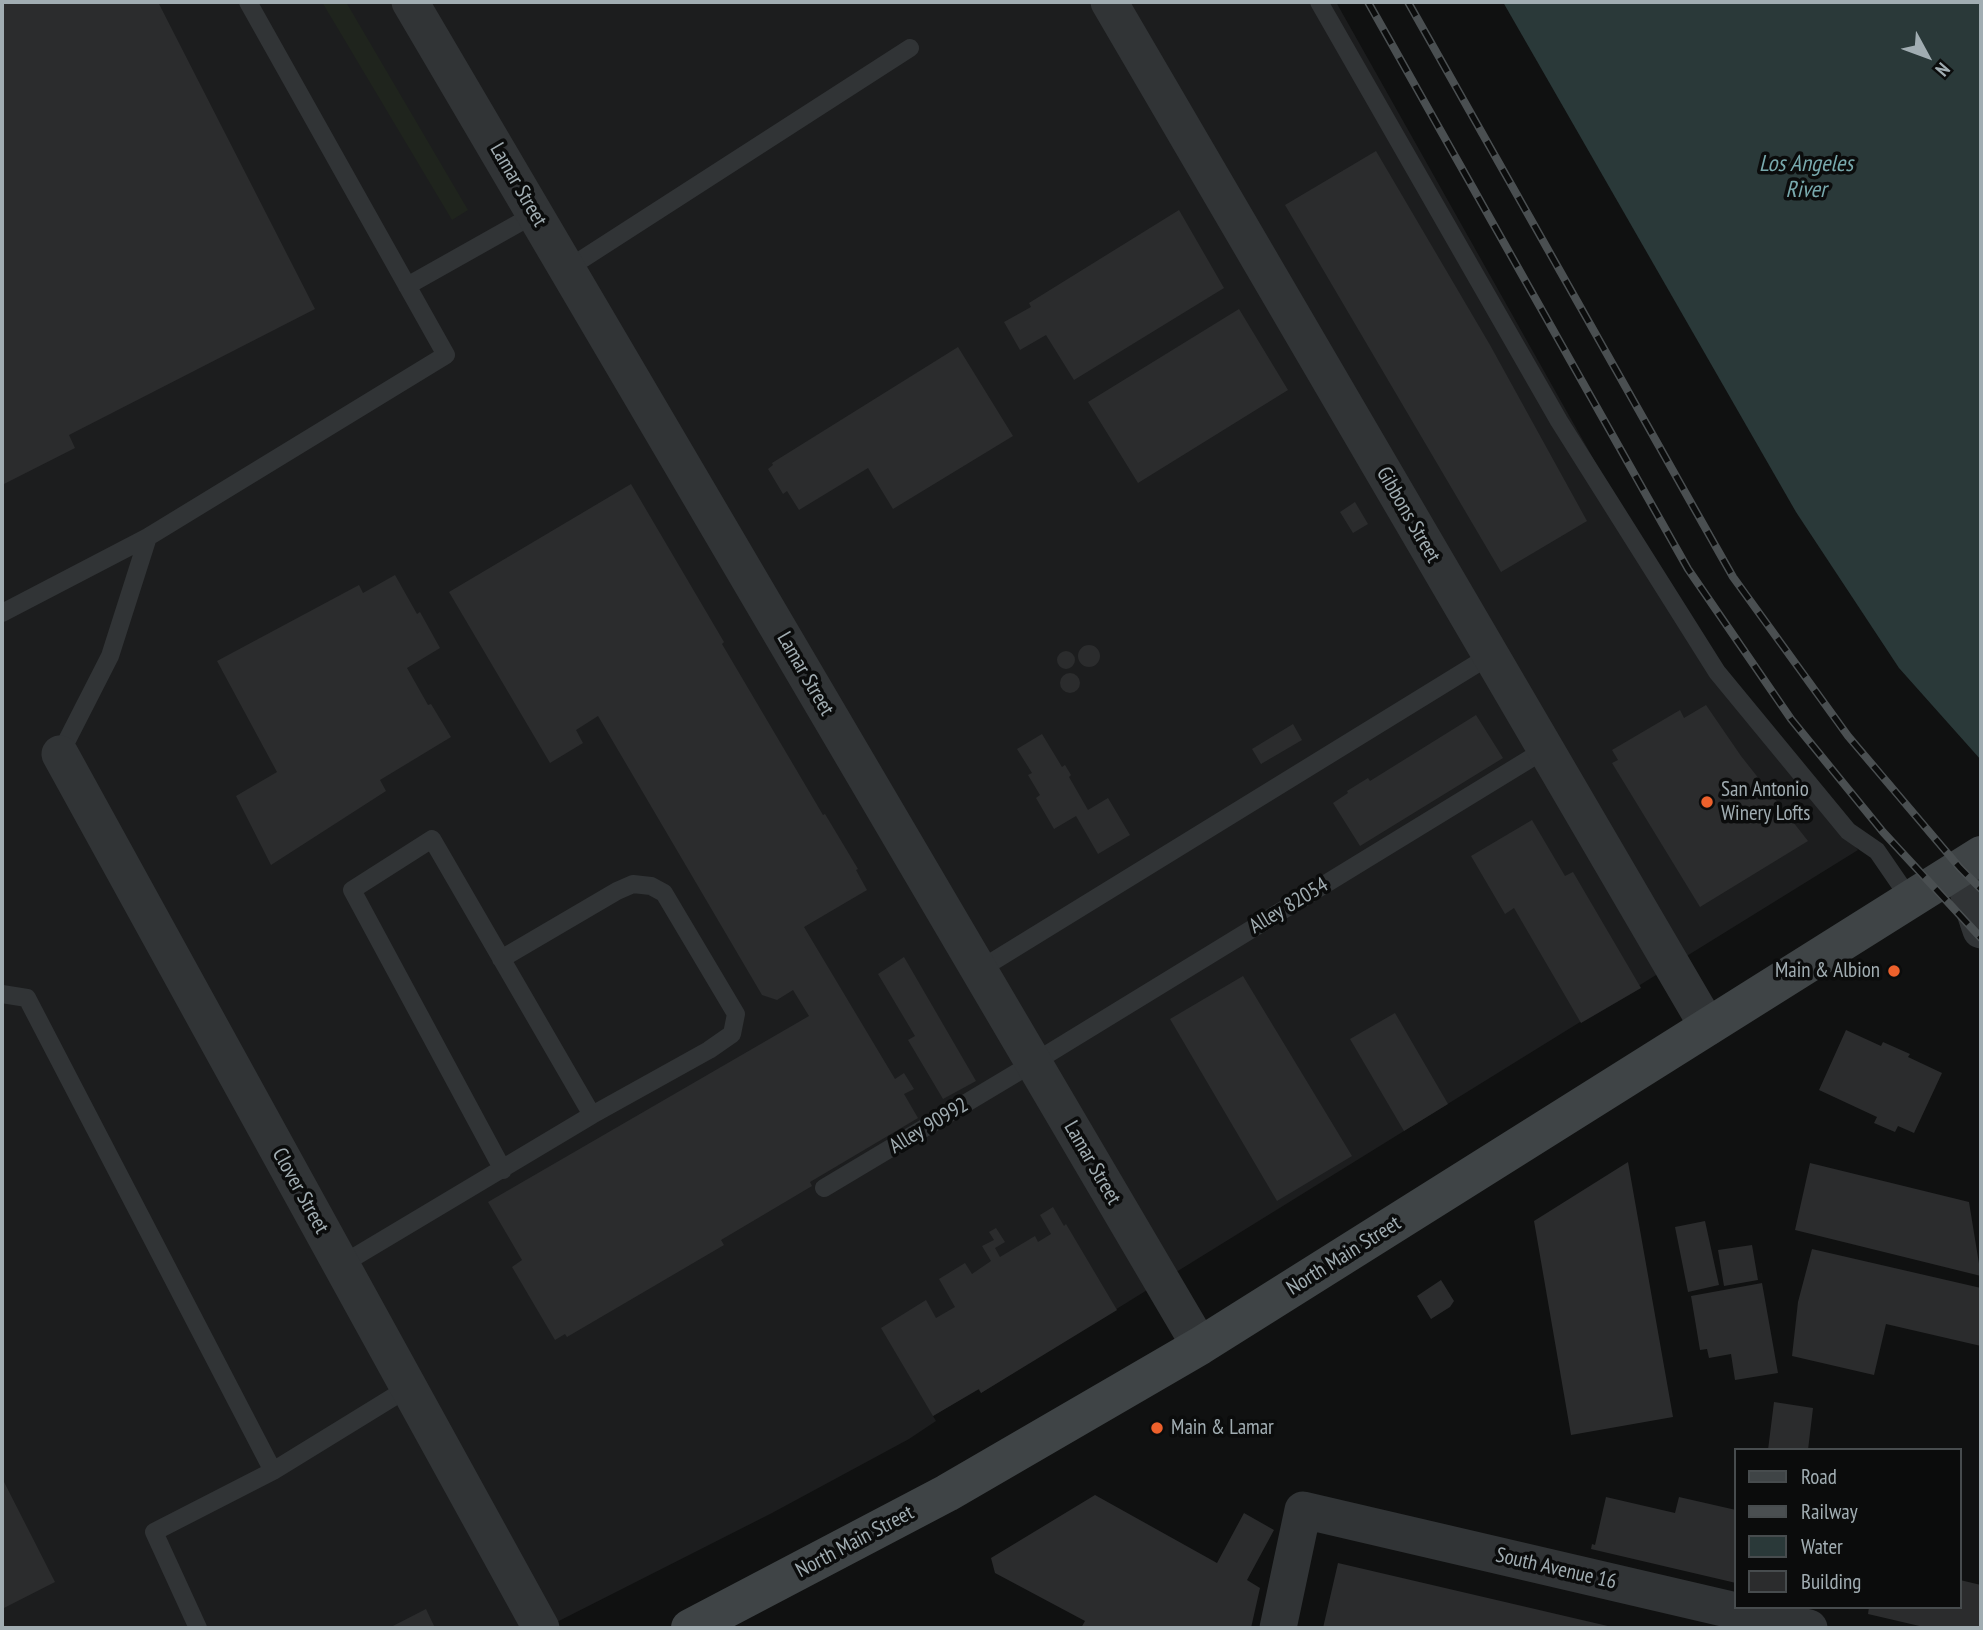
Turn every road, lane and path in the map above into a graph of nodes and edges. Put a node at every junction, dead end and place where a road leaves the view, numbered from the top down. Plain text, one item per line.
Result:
1 (248, 2) edge
2 (410, 2) edge
3 (1109, 2) edge
4 (1319, 2) edge
5 (910, 48) dead end
6 (535, 214) junction
7 (567, 269) junction
8 (407, 286) junction
9 (148, 537) junction
10 (2, 613) edge
11 (1491, 655) junction
12 (1546, 749) junction
13 (60, 754) joint
14 (1971, 861) edge
15 (1910, 899) junction
16 (1981, 930) edge
17 (501, 959) junction
18 (979, 970) junction
19 (2, 994) edge
20 (1708, 1027) junction
21 (1033, 1063) junction
22 (592, 1115) junction
23 (503, 1170) junction
24 (824, 1188) dead end
25 (341, 1265) junction
26 (1200, 1346) junction
27 (408, 1388) junction
28 (273, 1471) junction
29 (701, 1626) edge
30 (198, 1628) edge
31 (541, 1628) edge
32 (1278, 1628) edge
33 (1810, 1628) edge

1 - 8 lane
2 - 6 street, Lamar Street
3 - 11 street, Gibbons Street
4 - 15 lane
5 - 7 lane
6 - 7 street, Lamar Street
6 - 8 lane
7 - 18 street, Lamar Street
8 - 9 lane
9 - 10 lane
9 - 13 lane
11 - 12 street, Gibbons Street
11 - 18 lane
12 - 20 street, Gibbons Street
12 - 21 lane, Alley 82054
13 - 25 street, Clover Street
14 - 15 main road, North Main Street
14 - 16 street
15 - 20 main road, North Main Street
17 - 22 lane
17 - 22 lane
17 - 23 lane
18 - 21 street, Lamar Street
19 - 28 lane
20 - 26 main road, North Main Street
21 - 24 lane, Alley 90992
21 - 26 street, Lamar Street
22 - 23 lane
23 - 25 lane
25 - 27 street, Clover Street
26 - 29 main road, North Main Street
27 - 28 lane
27 - 31 street, Clover Street
28 - 30 lane
32 - 33 street, South Avenue 16

